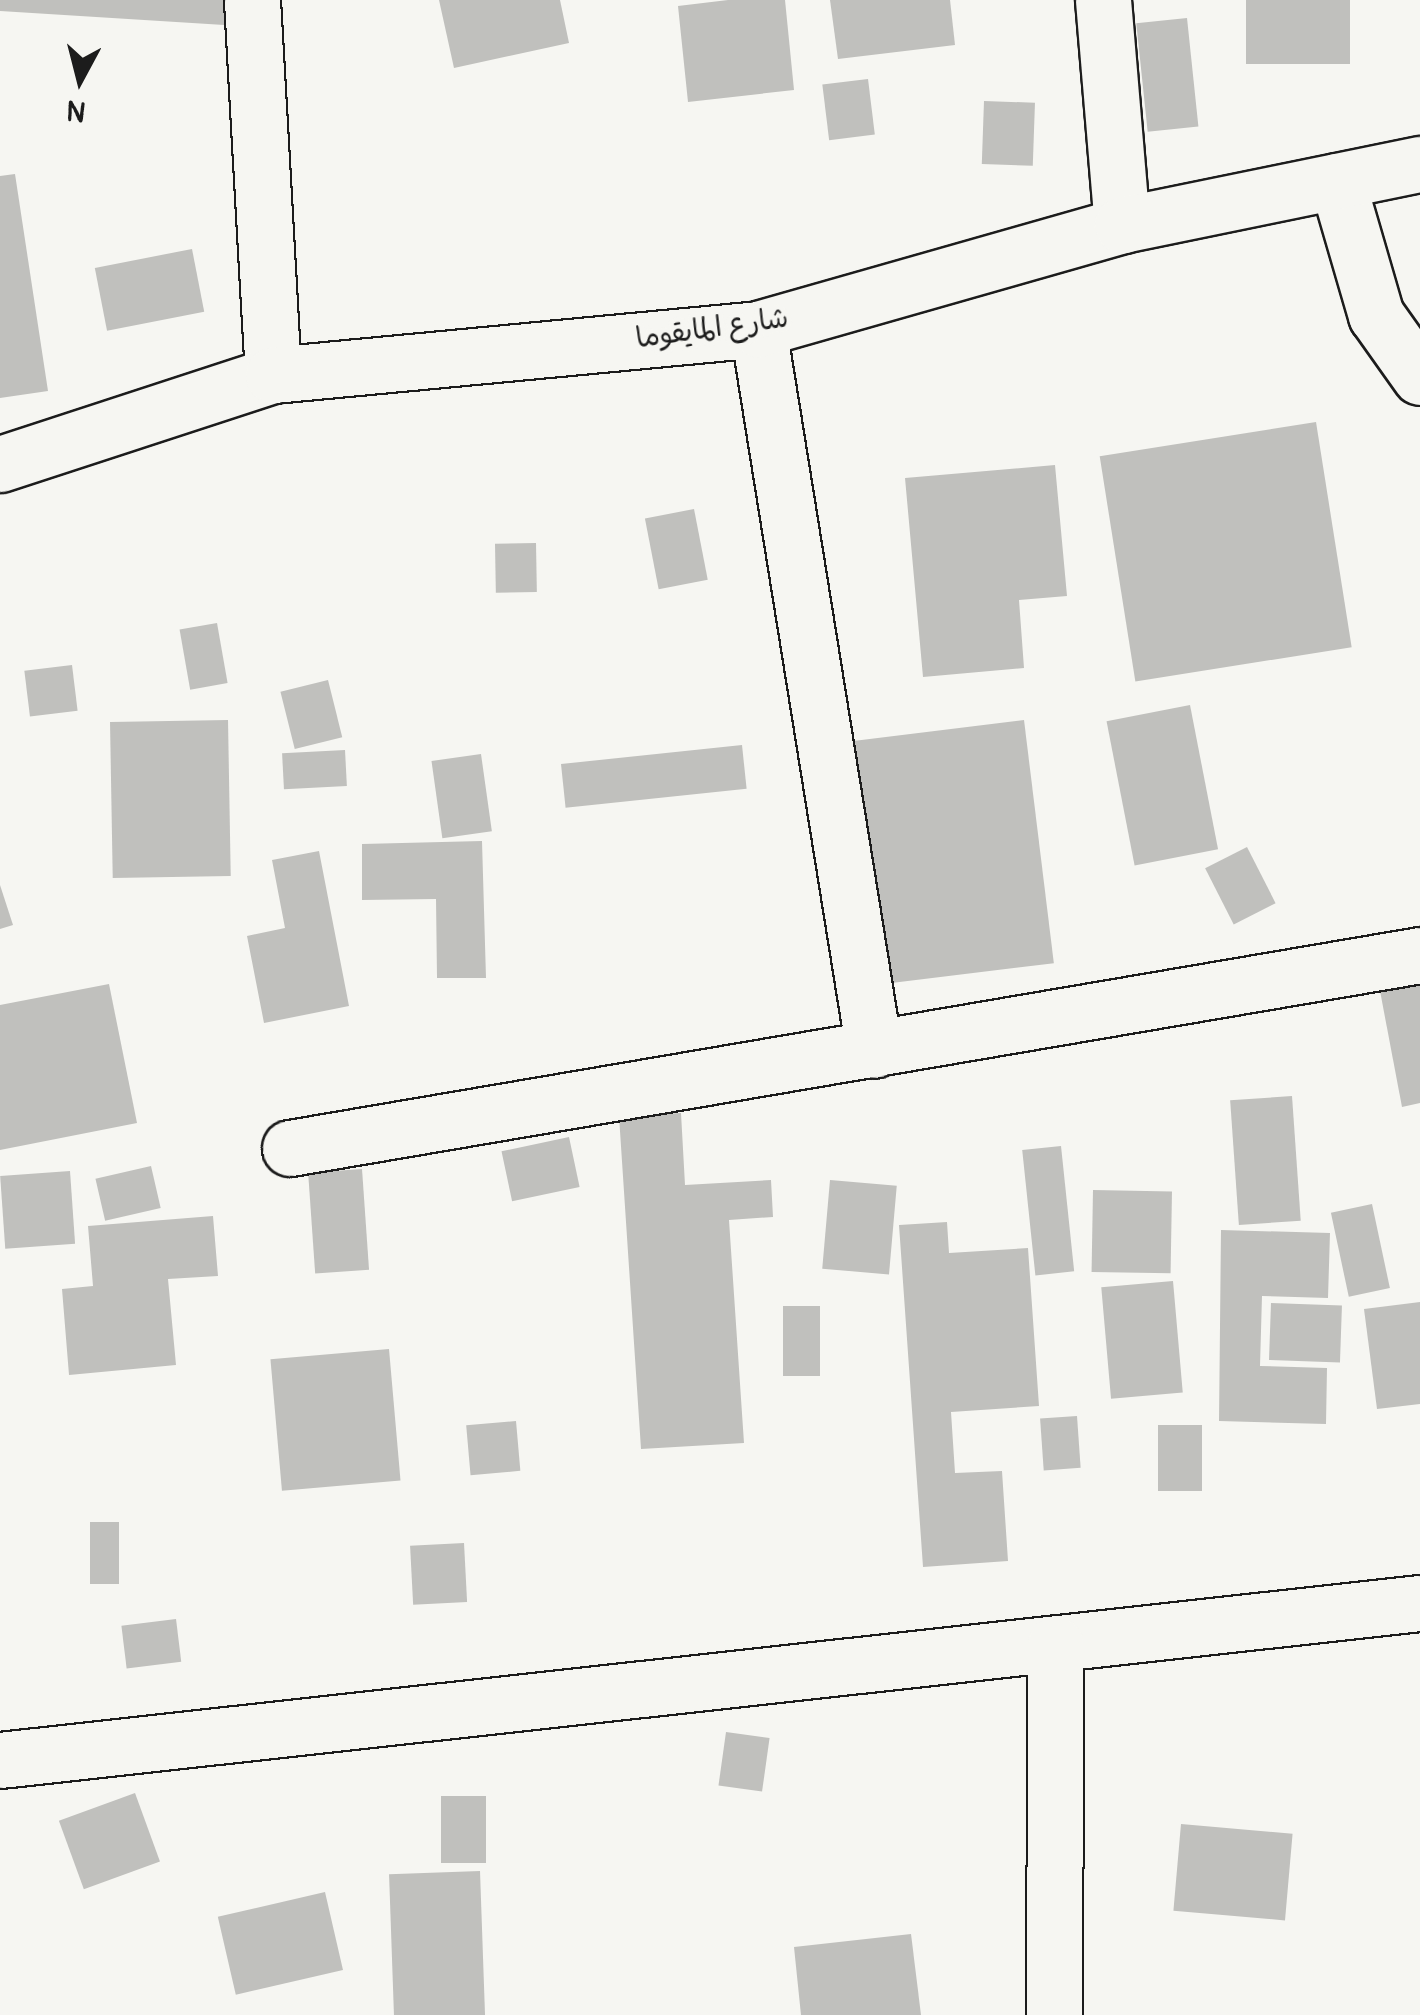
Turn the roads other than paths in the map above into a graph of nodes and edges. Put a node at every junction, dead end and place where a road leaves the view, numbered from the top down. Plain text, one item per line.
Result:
1 (252, 0) edge
2 (1104, 0) edge
3 (1420, 164) edge
4 (1337, 182) junction
5 (1122, 225) junction
6 (758, 329) junction
7 (273, 375) junction
8 (1420, 377) edge
9 (0, 464) edge
10 (1420, 955) edge
11 (874, 1050) junction
12 (290, 1148) dead end
13 (1420, 1603) edge
14 (1054, 1644) junction
15 (0, 1760) edge
16 (1054, 2015) edge

1 - 7 street
2 - 5 street
3 - 4 street, شارع المايقوما
4 - 5 street, شارع المايقوما
4 - 8 street
5 - 6 street, شارع المايقوما
6 - 7 street, شارع المايقوما
6 - 11 street
7 - 9 street, شارع المايقوما
10 - 11 street
11 - 12 street
13 - 14 street
14 - 15 street
14 - 16 street

